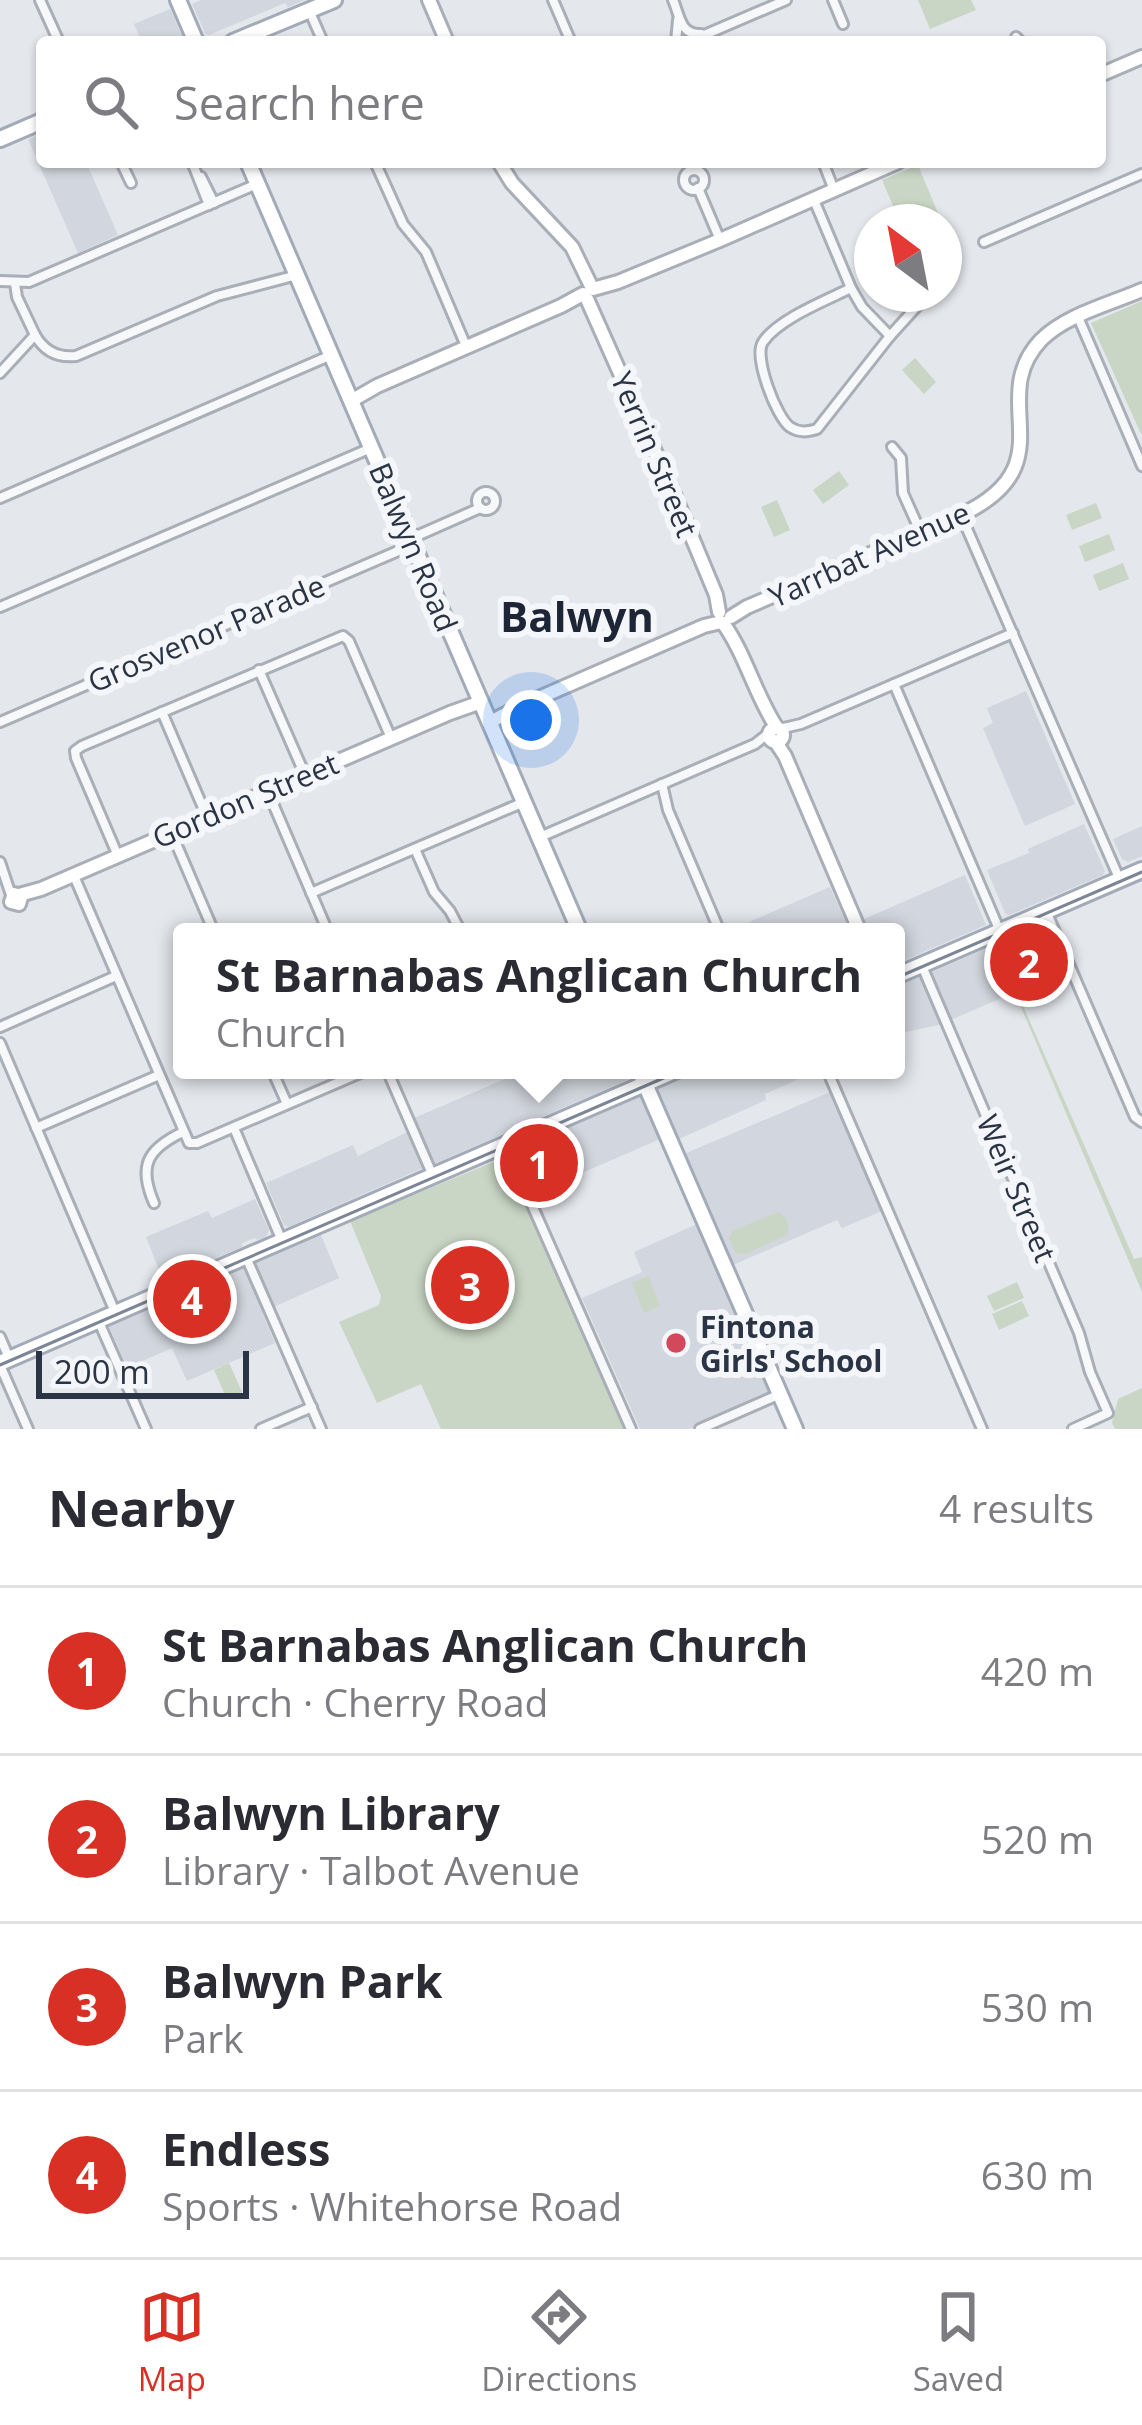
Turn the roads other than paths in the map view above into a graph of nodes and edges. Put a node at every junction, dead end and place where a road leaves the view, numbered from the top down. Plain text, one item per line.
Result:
1 (40, 0) edge
2 (178, 0) edge
3 (334, 0) edge
4 (429, 0) edge
5 (553, 0) edge
6 (673, 0) edge
7 (786, 0) edge
8 (833, 0) edge
9 (309, 10) junction
10 (678, 19) junction
11 (843, 24) dead end
12 (703, 34) junction
13 (55, 36) edge
14 (193, 36) edge
15 (247, 36) edge
16 (320, 36) edge
17 (444, 36) edge
18 (568, 36) edge
19 (677, 36) edge
20 (699, 36) edge
21 (1142, 57) edge
22 (1106, 72) edge
23 (36, 124) edge
24 (0, 139) edge
25 (124, 168) edge
26 (195, 168) edge
27 (250, 168) edge
28 (378, 168) edge
29 (502, 168) edge
30 (825, 168) edge
31 (884, 168) edge
32 (1142, 174) edge
33 (130, 184) dead end
34 (257, 184) junction
35 (698, 188) dead end
36 (834, 190) junction
37 (813, 199) junction
38 (211, 204) junction
39 (719, 240) junction
40 (984, 242) dead end
41 (296, 275) junction
42 (0, 281) edge
43 (16, 284) junction
44 (851, 288) junction
45 (1142, 290) edge
46 (589, 294) junction
47 (912, 312) edge
48 (1078, 317) junction
49 (35, 335) junction
50 (890, 336) junction
51 (467, 347) junction
52 (331, 355) junction
53 (0, 373) edge
54 (350, 398) junction
55 (892, 447) dead end
56 (371, 448) junction
57 (910, 449) dead end
58 (902, 460) junction
59 (1142, 466) edge
60 (0, 497) edge
61 (480, 508) dead end
62 (962, 515) junction
63 (921, 532) junction
64 (412, 542) junction
65 (0, 607) edge
66 (725, 616) junction
67 (1012, 633) junction
68 (259, 670) junction
69 (894, 684) junction
70 (484, 709) junction
71 (162, 712) junction
72 (0, 722) edge
73 (776, 735) junction
74 (391, 738) junction
75 (304, 775) junction
76 (658, 786) junction
77 (268, 791) junction
78 (524, 802) junction
79 (207, 817) junction
80 (171, 832) junction
81 (539, 837) junction
82 (415, 848) junction
83 (118, 856) junction
84 (0, 862) edge
85 (1142, 870) edge
86 (73, 875) junction
87 (1120, 879) junction
88 (311, 893) junction
89 (11, 898) edge
90 (1046, 911) junction
91 (210, 923) edge
92 (324, 923) edge
93 (456, 923) edge
94 (576, 923) edge
95 (716, 923) edge
96 (856, 923) edge
97 (1000, 931) junction
98 (921, 965) junction
99 (905, 972) edge
100 (116, 976) junction
101 (0, 1027) edge
102 (0, 1043) edge
103 (159, 1075) junction
104 (276, 1079) edge
105 (346, 1079) edge
106 (391, 1079) edge
107 (638, 1079) edge
108 (643, 1079) edge
109 (831, 1079) edge
110 (287, 1104) junction
111 (1142, 1121) edge
112 (233, 1127) junction
113 (36, 1128) junction
114 (183, 1132) junction
115 (506, 1144) junction
116 (433, 1176) junction
117 (154, 1204) dead end
118 (282, 1241) junction
119 (246, 1257) junction
120 (116, 1313) junction
121 (98, 1321) junction
122 (0, 1337) edge
123 (3, 1362) edge
124 (780, 1395) junction
125 (312, 1407) junction
126 (28, 1429) edge
127 (146, 1429) edge
128 (261, 1429) edge
129 (321, 1429) edge
130 (631, 1429) edge
131 (700, 1429) edge
132 (794, 1429) edge
133 (982, 1429) edge
134 (1073, 1429) edge

1 - 13 street
2 - 14 main road
3 - 9 main road
4 - 17 street
5 - 18 street
6 - 10 street
7 - 12 street
8 - 11 street
9 - 15 main road
9 - 16 street
10 - 12 street
10 - 19 street
12 - 20 street
21 - 22 street
23 - 24 main road
25 - 33 street
26 - 38 street
27 - 34 main road, Balwyn Road
28 - 51 street
29 - 46 street, Yerrin Street
30 - 36 street
31 - 36 street
32 - 40 street
34 - 38 street
34 - 41 main road, Balwyn Road
35 - 39 street
36 - 37 street
37 - 39 street
37 - 44 street
38 - 43 street
39 - 46 street
41 - 49 street
41 - 52 main road, Balwyn Road
42 - 43 street
43 - 49 street
44 - 50 street
44 - 50 street
45 - 48 street, Yarrbat Avenue
46 - 51 street
46 - 66 street, Yerrin Street
47 - 50 street
48 - 59 street
48 - 62 street, Yarrbat Avenue
49 - 53 street
51 - 54 street
52 - 54 main road, Balwyn Road
52 - 60 street
54 - 56 main road, Balwyn Road
55 - 58 street
56 - 64 main road, Balwyn Road
56 - 65 street
57 - 58 street
58 - 63 street
61 - 64 street, Grosvenor Parade
62 - 63 street, Yarrbat Avenue
62 - 67 street
63 - 66 street, Yarrbat Avenue
64 - 70 main road, Balwyn Road
64 - 72 street, Grosvenor Parade
66 - 70 street, Yarrbat Avenue
66 - 73 street, Yerrin Street
67 - 69 street
67 - 87 street
68 - 71 street
68 - 74 street
68 - 75 street
69 - 73 street
69 - 97 street
70 - 74 street, Gordon Street
70 - 78 main road, Balwyn Road
71 - 79 street
71 - 83 street
73 - 76 street
73 - 96 street, Yerrin Street
74 - 75 street, Gordon Street
75 - 77 street, Gordon Street
76 - 81 street
76 - 95 street
77 - 79 street, Gordon Street
77 - 88 street
78 - 81 main road, Balwyn Road
78 - 82 street
79 - 80 street, Gordon Street
80 - 83 street, Gordon Street
80 - 91 street
81 - 94 main road, Balwyn Road
82 - 88 street
82 - 93 street
83 - 86 street, Gordon Street
84 - 89 street
85 - 87 main road
86 - 89 street, Gordon Street
86 - 100 street
87 - 90 main road
88 - 92 street
90 - 97 main road
90 - 111 street
97 - 98 main road
98 - 99 main road
98 - 134 street, Weir Street
100 - 101 street
100 - 103 street
102 - 113 street
103 - 113 street
103 - 114 street
104 - 110 street
105 - 110 street
106 - 116 street
107 - 115 main road
108 - 124 main road
109 - 133 street
110 - 112 street
112 - 114 street
112 - 118 street
113 - 120 street
114 - 117 street
115 - 116 main road
115 - 130 street
116 - 118 main road
118 - 119 main road
119 - 120 main road
119 - 125 street
120 - 121 main road
121 - 123 main road
121 - 127 street
122 - 123 street
123 - 126 street
124 - 131 street
124 - 132 main road
125 - 128 street
125 - 129 street

